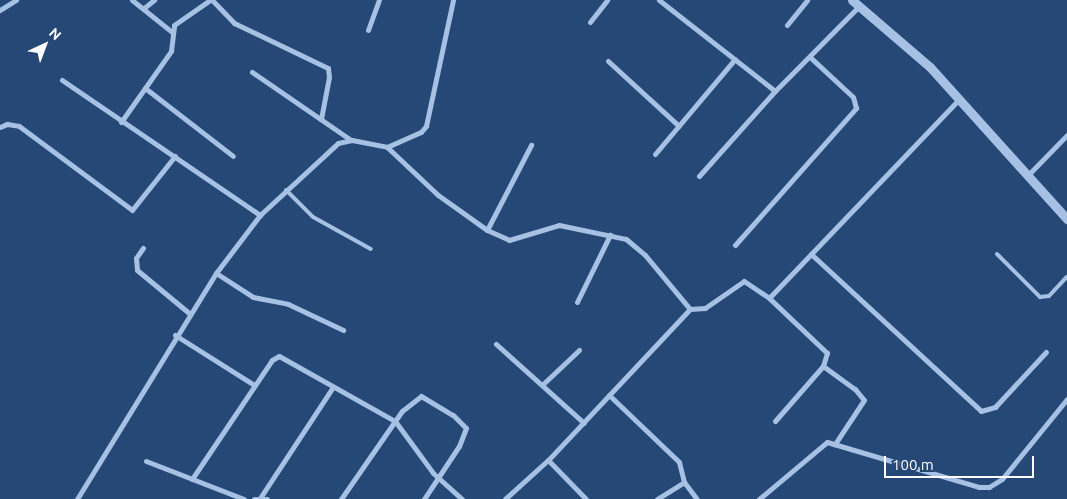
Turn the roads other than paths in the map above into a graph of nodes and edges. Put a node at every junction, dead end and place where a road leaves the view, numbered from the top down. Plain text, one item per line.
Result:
1 (16, 0) edge
2 (132, 0) edge
3 (154, 0) edge
4 (211, 0) edge
5 (378, 0) edge
6 (453, 0) edge
7 (607, 0) edge
8 (659, 0) edge
9 (808, 0) edge
10 (852, 0) edge
11 (859, 6) junction
12 (144, 8) junction
13 (0, 10) edge
14 (590, 22) dead end
15 (788, 24) dead end
16 (368, 30) dead end
17 (172, 32) junction
18 (810, 57) junction
19 (735, 59) junction
20 (608, 61) dead end
21 (252, 72) dead end
22 (62, 80) dead end
23 (146, 88) junction
24 (775, 91) junction
25 (958, 100) junction
26 (321, 119) junction
27 (121, 122) junction
28 (679, 126) junction
29 (0, 127) edge
30 (1067, 135) edge
31 (352, 140) junction
32 (531, 145) dead end
33 (387, 147) junction
34 (655, 154) dead end
35 (176, 156) junction
36 (233, 156) dead end
37 (699, 176) dead end
38 (1027, 176) junction
39 (286, 190) junction
40 (260, 215) junction
41 (1067, 219) edge
42 (487, 230) junction
43 (610, 235) junction
44 (735, 245) dead end
45 (143, 248) dead end
46 (371, 249) dead end
47 (811, 254) junction
48 (997, 254) dead end
49 (216, 272) junction
50 (1067, 278) edge
51 (769, 298) junction
52 (577, 302) dead end
53 (690, 310) junction
54 (190, 313) junction
55 (342, 330) dead end
56 (175, 335) junction
57 (496, 344) dead end
58 (578, 350) dead end
59 (1046, 352) dead end
60 (823, 366) junction
61 (254, 385) junction
62 (542, 386) junction
63 (333, 387) junction
64 (609, 395) junction
65 (1067, 399) edge
66 (395, 421) junction
67 (775, 421) dead end
68 (584, 423) junction
69 (835, 444) junction
70 (548, 460) junction
71 (146, 461) dead end
72 (438, 478) junction
73 (192, 479) junction
74 (684, 482) junction
75 (260, 498) junction
76 (77, 499) edge
77 (244, 499) edge
78 (254, 499) edge
79 (267, 499) edge
80 (341, 499) edge
81 (424, 499) edge
82 (462, 499) edge
83 (505, 499) edge
84 (586, 499) edge
85 (657, 499) edge
86 (697, 499) edge
87 (759, 499) edge

1 - 13 street
2 - 12 street
3 - 12 street
4 - 17 street
4 - 26 street
5 - 16 street
6 - 33 street
7 - 14 street
8 - 19 street
9 - 15 street
10 - 11 street
11 - 18 street
11 - 25 street
12 - 17 street
17 - 23 street
18 - 24 street
18 - 44 street
19 - 24 street
19 - 28 street
20 - 28 street
21 - 26 street
22 - 27 street
23 - 27 street
23 - 36 street
24 - 37 street
25 - 38 street
25 - 47 street
26 - 31 street
27 - 35 street
28 - 34 street
29 - 35 street
30 - 38 street
31 - 33 street
31 - 39 street
32 - 42 street
33 - 42 street
35 - 40 street
38 - 41 street
39 - 40 street
39 - 46 lane
40 - 49 street
42 - 43 street
43 - 52 street
43 - 53 street
45 - 54 street
47 - 51 street
47 - 59 street
48 - 50 lane
49 - 54 street
49 - 55 street
51 - 53 street
51 - 60 street
53 - 64 street
54 - 56 street
56 - 61 street
56 - 76 street
57 - 62 street
58 - 62 street
60 - 67 street
60 - 69 street
61 - 63 street
61 - 73 street
62 - 68 street
63 - 66 street
63 - 75 street
64 - 68 street
64 - 74 street
65 - 69 street
66 - 72 street
66 - 72 street
66 - 80 street
68 - 70 street
69 - 87 street
70 - 83 street
70 - 84 street
71 - 73 street
72 - 81 street
72 - 82 street
73 - 77 street
74 - 85 street
74 - 86 street
75 - 78 street
75 - 79 street

